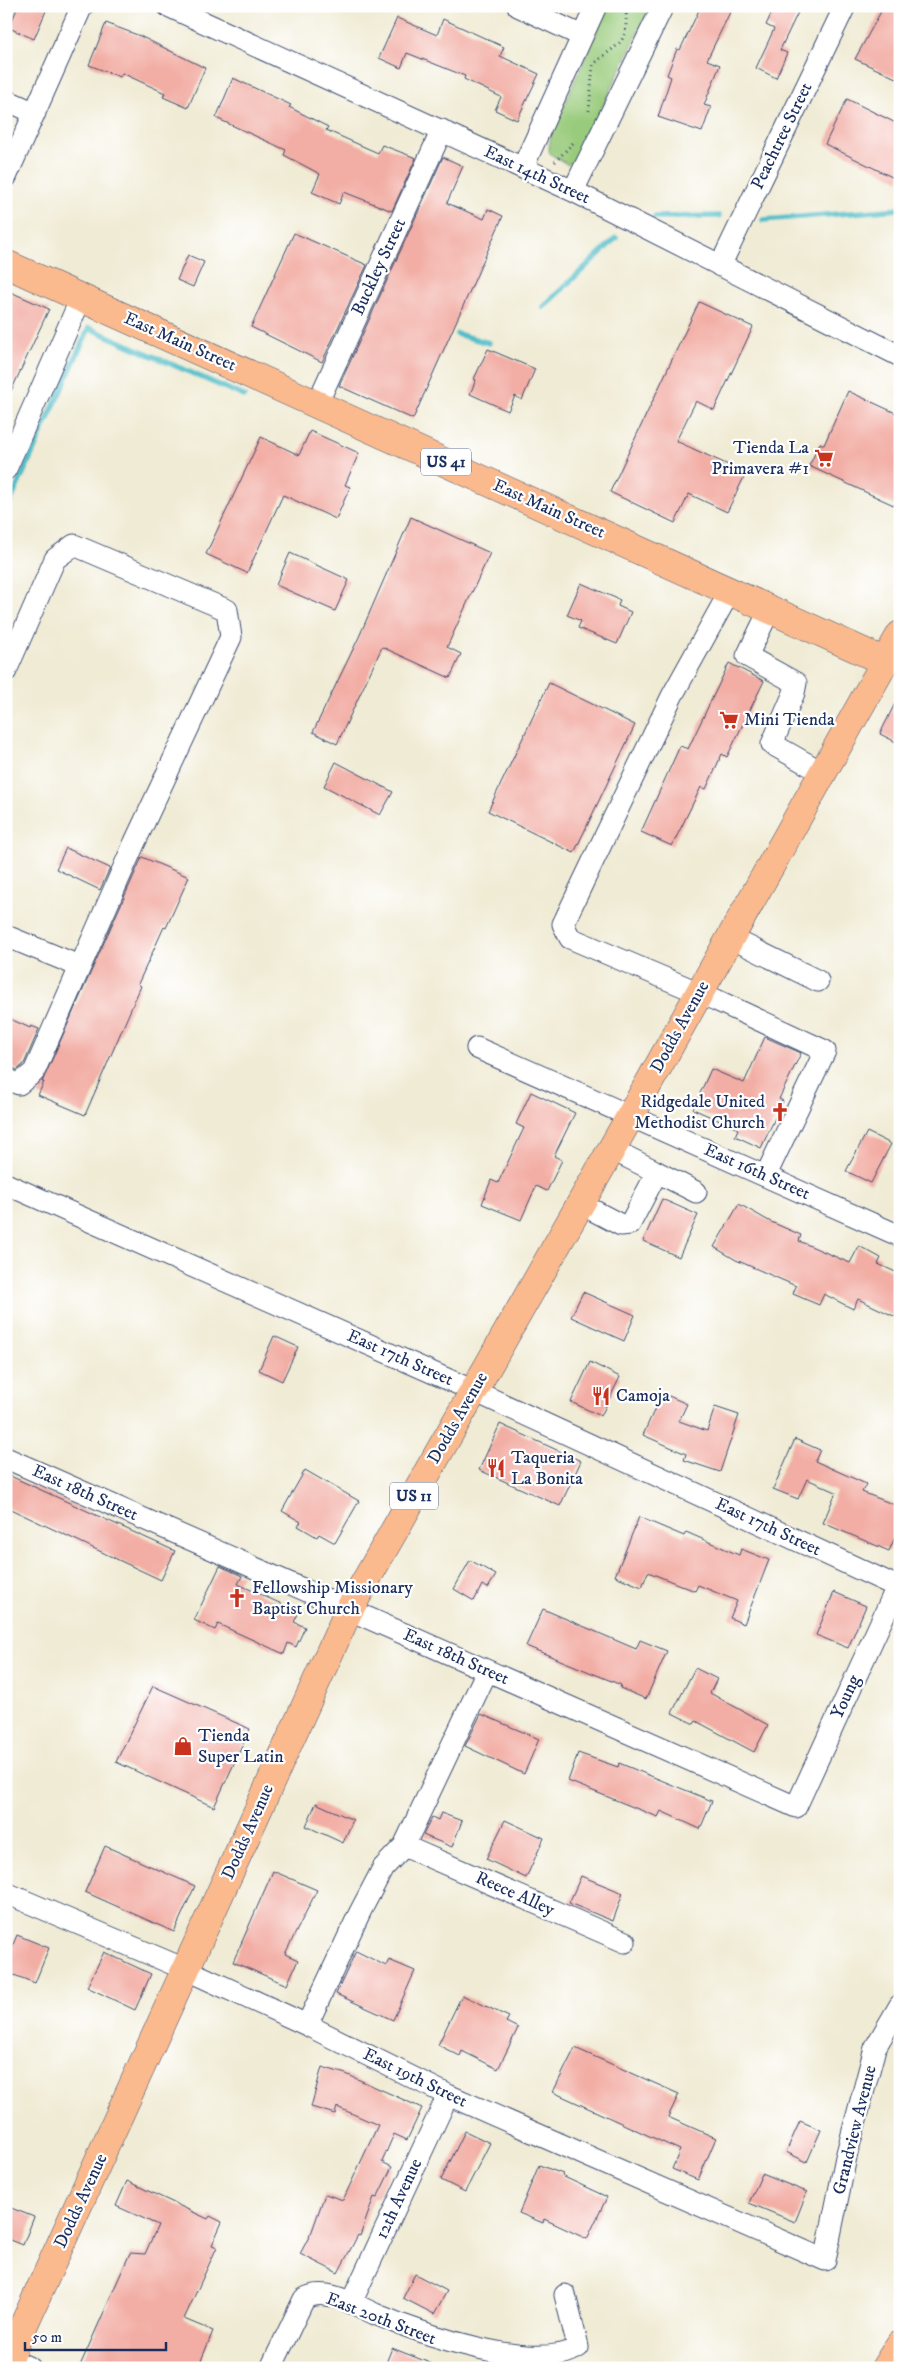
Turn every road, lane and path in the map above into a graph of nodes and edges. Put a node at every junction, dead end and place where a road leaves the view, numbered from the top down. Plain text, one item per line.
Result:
1 (82, 6) edge
2 (168, 6) edge
3 (518, 6) edge
4 (596, 6) edge
5 (626, 6) edge
6 (663, 6) edge
7 (845, 6) edge
8 (582, 36) junction
9 (6, 100) edge
10 (35, 113) junction
11 (589, 115) dead end
12 (442, 130) junction
13 (574, 140) dead end
14 (523, 167) junction
15 (6, 177) edge
16 (547, 179) junction
17 (573, 191) junction
18 (6, 264) edge
19 (720, 266) junction
20 (80, 298) junction
21 (900, 356) edge
22 (317, 404) junction
23 (7, 465) edge
24 (730, 591) junction
25 (770, 609) junction
26 (900, 635) edge
27 (9, 659) edge
28 (893, 665) edge
29 (823, 773) junction
30 (6, 936) edge
31 (729, 937) junction
32 (79, 966) junction
33 (818, 981) dead end
34 (699, 993) junction
35 (477, 1048) dead end
36 (6, 1079) edge
37 (631, 1115) junction
38 (612, 1149) junction
39 (653, 1170) junction
40 (766, 1175) junction
41 (6, 1184) edge
42 (696, 1192) dead end
43 (581, 1204) junction
44 (900, 1236) edge
45 (474, 1391) junction
46 (6, 1458) edge
47 (898, 1588) edge
48 (349, 1610) junction
49 (487, 1671) junction
50 (796, 1807) joint
51 (404, 1846) junction
52 (6, 1893) edge
53 (625, 1942) dead end
54 (187, 1970) junction
55 (900, 2005) edge
56 (307, 2025) junction
57 (448, 2095) junction
58 (825, 2260) joint
59 (565, 2295) dead end
60 (351, 2303) junction
61 (900, 2344) edge
62 (13, 2362) edge
63 (271, 2368) edge
64 (885, 2368) edge

1 - 10 street
2 - 12 street, East 14th Street
3 - 8 street
4 - 8 street
5 - 11 path
6 - 17 street
7 - 19 street, Peachtree Street
8 - 14 street
9 - 10 street
10 - 15 street
12 - 14 street, East 14th Street
12 - 22 street, Buckley Street
13 - 16 path
14 - 16 street, East 14th Street
16 - 17 street, East 14th Street
17 - 19 street, East 14th Street
18 - 20 main road, East Main Street / US 41
19 - 21 street, East 14th Street
20 - 22 main road, East Main Street / US 41
20 - 23 street
22 - 24 main road, East Main Street / US 41
24 - 25 main road, East Main Street / US 41
24 - 34 street
25 - 28 main road, East Main Street / US 41
25 - 29 street
26 - 28 main road, Dodds Avenue / US 11
27 - 32 street
28 - 29 main road, Dodds Avenue / US 11
29 - 31 main road, Dodds Avenue / US 11
30 - 32 street
31 - 33 street
31 - 34 main road, Dodds Avenue / US 11
32 - 36 street
34 - 37 main road, Dodds Avenue / US 11
34 - 40 street
35 - 37 street, East 16th Street
37 - 38 main road, Dodds Avenue / US 11
37 - 40 street, East 16th Street
38 - 39 street
38 - 43 main road, Dodds Avenue / US 11
39 - 42 street
39 - 43 street
40 - 44 street, East 16th Street
41 - 45 street, East 17th Street
43 - 45 main road, Dodds Avenue / US 11
45 - 47 street, East 17th Street
45 - 48 main road, Dodds Avenue / US 11
46 - 48 street, East 18th Street
47 - 50 street, Young
48 - 49 street, East 18th Street
48 - 54 main road, Dodds Avenue / US 11
49 - 50 street, East 18th Street
49 - 51 street
51 - 53 street, Reece Alley
51 - 56 street
52 - 54 street, East 19th Street
54 - 56 street, East 19th Street
54 - 62 main road, Dodds Avenue / US 11
55 - 58 street, Grandview Avenue
56 - 57 street, East 19th Street
57 - 58 street, East 19th Street
57 - 60 street, 12th Avenue
59 - 60 street, East 20th Street
60 - 63 street, East 20th Street
61 - 64 main road

